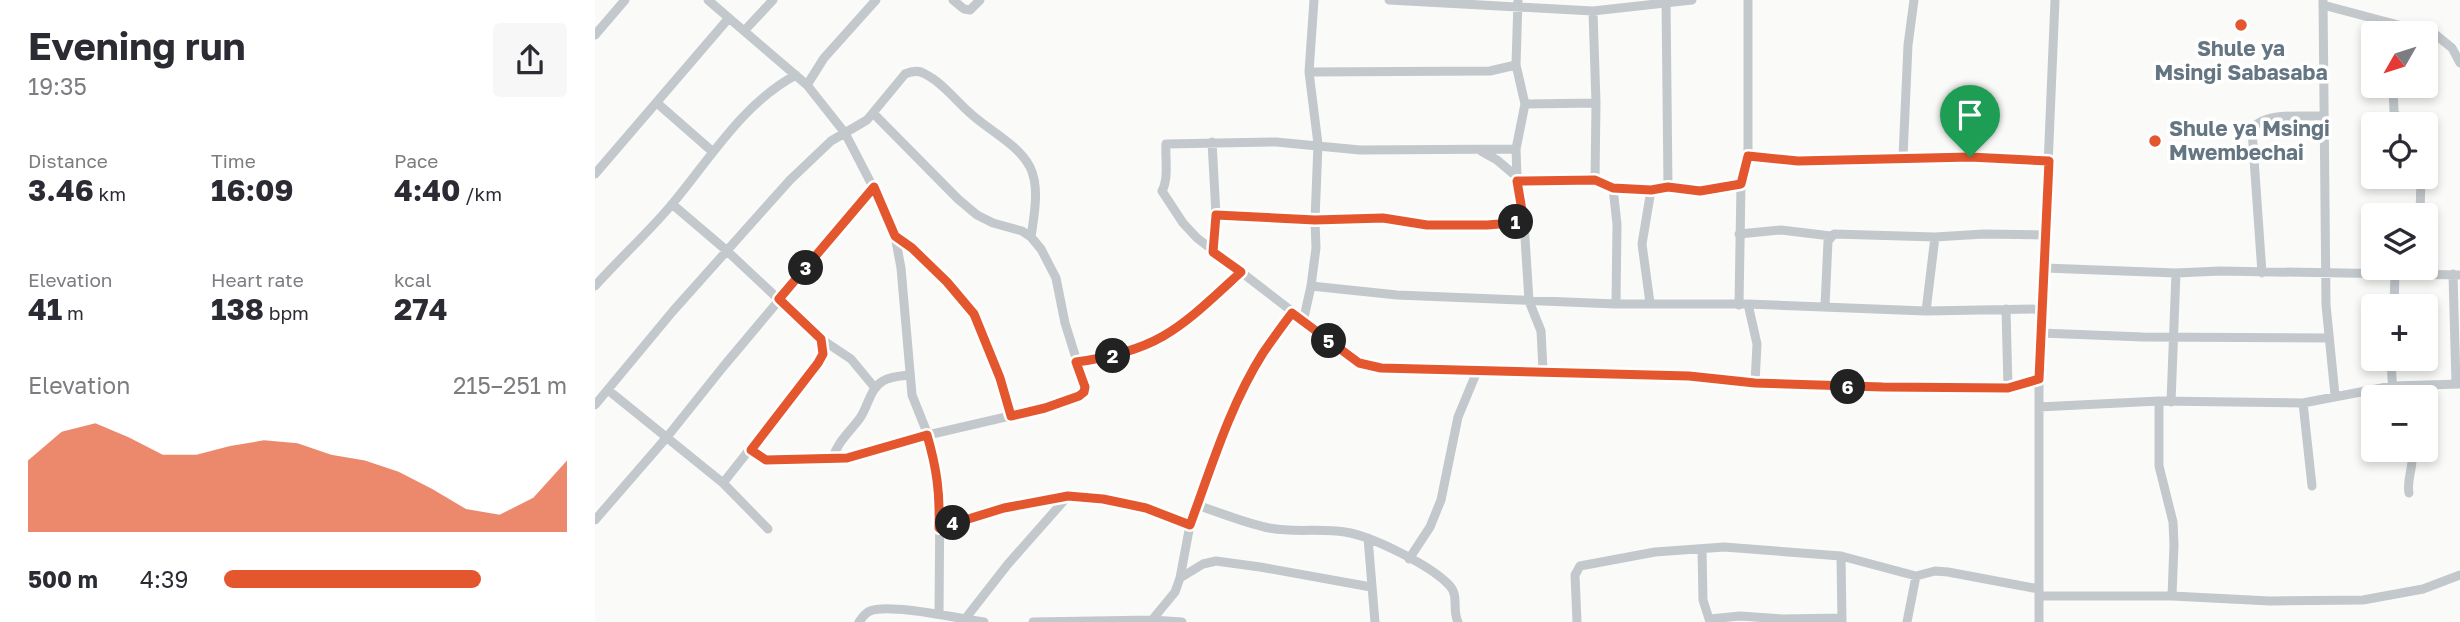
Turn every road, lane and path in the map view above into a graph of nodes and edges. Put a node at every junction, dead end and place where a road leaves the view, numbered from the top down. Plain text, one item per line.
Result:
1 (625, 0) edge
2 (708, 0) edge
3 (773, 0) edge
4 (876, 0) edge
5 (953, 0) edge
6 (980, 0) edge
7 (1314, 0) edge
8 (1389, 0) edge
9 (1692, 0) edge
10 (1748, 0) edge
11 (1914, 0) edge
12 (2055, 0) edge
13 (1666, 2) edge
14 (1518, 3) edge
15 (2323, 3) edge
16 (1593, 11) junction
17 (728, 19) junction
18 (2372, 21) edge
19 (745, 30) junction
20 (595, 36) edge
21 (2438, 37) edge
22 (2460, 63) edge
23 (1516, 65) junction
24 (1309, 72) junction
25 (796, 75) junction
26 (807, 85) junction
27 (657, 103) junction
28 (1525, 103) junction
29 (1596, 103) junction
30 (873, 113) junction
31 (2324, 116) junction
32 (845, 133) junction
33 (1212, 142) junction
34 (1318, 144) junction
35 (1516, 149) junction
36 (1469, 150) junction
37 (713, 152) junction
38 (1748, 156) junction
39 (1903, 158) junction
40 (2049, 161) junction
41 (595, 174) edge
42 (1517, 179) junction
43 (1595, 180) junction
44 (1741, 184) junction
45 (874, 187) junction
46 (1668, 187) junction
47 (1613, 188) junction
48 (1651, 190) junction
49 (672, 204) junction
50 (1216, 215) junction
51 (1315, 220) junction
52 (1524, 222) junction
53 (1739, 234) junction
54 (2045, 235) junction
55 (895, 236) junction
56 (1031, 236) junction
57 (1831, 236) junction
58 (1935, 237) junction
59 (726, 250) junction
60 (1213, 252) junction
61 (2045, 268) junction
62 (1241, 272) junction
63 (2262, 273) junction
64 (2327, 273) junction
65 (2438, 273) edge
66 (2176, 274) junction
67 (2361, 274) edge
68 (2457, 275) edge
69 (595, 286) edge
70 (1311, 286) junction
71 (779, 299) junction
72 (1529, 301) junction
73 (1650, 303) junction
74 (1616, 304) junction
75 (1744, 304) junction
76 (1825, 306) junction
77 (2007, 309) junction
78 (2041, 309) junction
79 (1926, 311) junction
80 (1292, 313) junction
81 (1303, 322) junction
82 (2041, 333) junction
83 (2173, 337) junction
84 (2329, 338) junction
85 (821, 339) junction
86 (1076, 362) junction
87 (1478, 369) junction
88 (1543, 370) junction
89 (910, 375) junction
90 (2039, 379) junction
91 (1755, 383) junction
92 (2458, 384) edge
93 (2425, 385) edge
94 (875, 388) junction
95 (2008, 388) junction
96 (608, 390) junction
97 (2361, 391) edge
98 (2335, 396) junction
99 (2159, 401) junction
100 (2171, 402) junction
101 (2303, 403) junction
102 (595, 405) edge
103 (2039, 407) junction
104 (1011, 416) junction
105 (927, 435) junction
106 (667, 437) junction
107 (751, 450) junction
108 (832, 459) junction
109 (2412, 462) edge
110 (723, 483) junction
111 (2312, 486) dead end
112 (2409, 493) dead end
113 (1068, 496) junction
114 (1197, 505) junction
115 (595, 520) edge
116 (1190, 525) junction
117 (939, 528) junction
118 (768, 529) dead end
119 (1368, 538) junction
120 (1702, 550) junction
121 (1841, 556) junction
122 (1409, 559) junction
123 (2460, 575) edge
124 (1916, 576) junction
125 (1180, 578) junction
126 (1371, 587) junction
127 (2039, 592) junction
128 (2172, 596) junction
129 (939, 614) junction
130 (965, 619) junction
131 (1152, 620) junction
132 (1842, 620) edge
133 (1107, 621) edge
134 (1710, 621) edge
135 (1782, 621) edge
136 (859, 622) edge
137 (984, 622) edge
138 (1033, 622) edge
139 (1182, 622) edge
140 (1375, 622) edge
141 (1458, 622) edge
142 (1577, 622) edge
143 (1907, 622) edge
144 (2039, 622) edge

1 - 20 street
2 - 17 street
3 - 19 street
4 - 26 street
5 - 6 street
7 - 24 street
8 - 14 street
9 - 13 street
10 - 38 street
11 - 39 street
12 - 40 street
13 - 16 street
13 - 46 street
14 - 16 street
14 - 23 street
15 - 18 street
15 - 31 street
16 - 29 street
17 - 19 street
17 - 27 street
19 - 25 street
21 - 22 street
23 - 24 street
23 - 28 street
24 - 34 street
25 - 26 street
25 - 37 street
26 - 32 street
27 - 37 street
27 - 41 street
28 - 29 street
28 - 35 street
29 - 43 street
30 - 32 street
30 - 56 street
30 - 56 street
31 - 63 street
31 - 64 street
32 - 45 street
32 - 59 street
33 - 34 street
33 - 50 street
33 - 60 street
34 - 36 street
34 - 51 street
35 - 36 street
35 - 42 street
36 - 42 street
37 - 49 street
38 - 39 street
38 - 44 street
39 - 40 street
40 - 54 street
42 - 43 street
42 - 52 street
43 - 47 street
44 - 46 street
44 - 53 street
45 - 55 street
45 - 71 street
46 - 48 street
47 - 48 street
47 - 74 street
48 - 73 street
49 - 59 street
49 - 69 street
50 - 51 street
50 - 60 street
51 - 52 street
51 - 70 street
52 - 72 street
53 - 57 street
53 - 75 street
54 - 58 street
54 - 61 street
55 - 89 street
55 - 104 street
56 - 86 street
57 - 58 street
57 - 76 street
58 - 79 street
59 - 71 street
59 - 96 street
60 - 62 street
61 - 66 street
61 - 78 street
62 - 80 street
62 - 86 street
63 - 64 street
63 - 66 street
64 - 67 street
64 - 84 street
65 - 68 street
66 - 83 street
68 - 92 street
70 - 72 street
70 - 81 street
71 - 85 street
71 - 106 street
72 - 74 street
72 - 88 street
73 - 74 street
73 - 75 street
75 - 76 street
75 - 91 street
76 - 79 street
77 - 78 street
77 - 79 street
77 - 95 street
78 - 82 street
80 - 81 street
80 - 114 street
81 - 87 street
82 - 83 street
82 - 90 street
83 - 84 street
83 - 100 street
84 - 98 street
85 - 94 street
85 - 107 street
86 - 104 street
87 - 88 street
87 - 122 street
88 - 91 street
89 - 94 street
89 - 105 street
90 - 95 street
90 - 103 street
91 - 95 street
92 - 93 street
94 - 108 street
96 - 102 street
96 - 106 street
97 - 98 street
98 - 101 street
99 - 100 street
99 - 103 street
99 - 128 street
100 - 101 street
101 - 111 street
103 - 127 street
104 - 105 street
105 - 108 street
105 - 117 street
106 - 110 street
106 - 115 street
107 - 108 street
107 - 110 street
109 - 112 street
110 - 118 street
113 - 116 street
113 - 117 street
113 - 130 street
114 - 116 street
114 - 119 street
116 - 125 street
117 - 129 street
119 - 122 street
119 - 126 street
120 - 121 street
120 - 134 street
120 - 142 street
121 - 124 street
121 - 132 street
122 - 141 street
123 - 128 street
124 - 127 street
124 - 143 street
125 - 126 street
125 - 131 street
126 - 140 street
127 - 128 street
127 - 144 street
129 - 130 street
129 - 136 street
130 - 137 street
131 - 133 street
131 - 139 street
132 - 135 street
133 - 138 street
134 - 135 street

